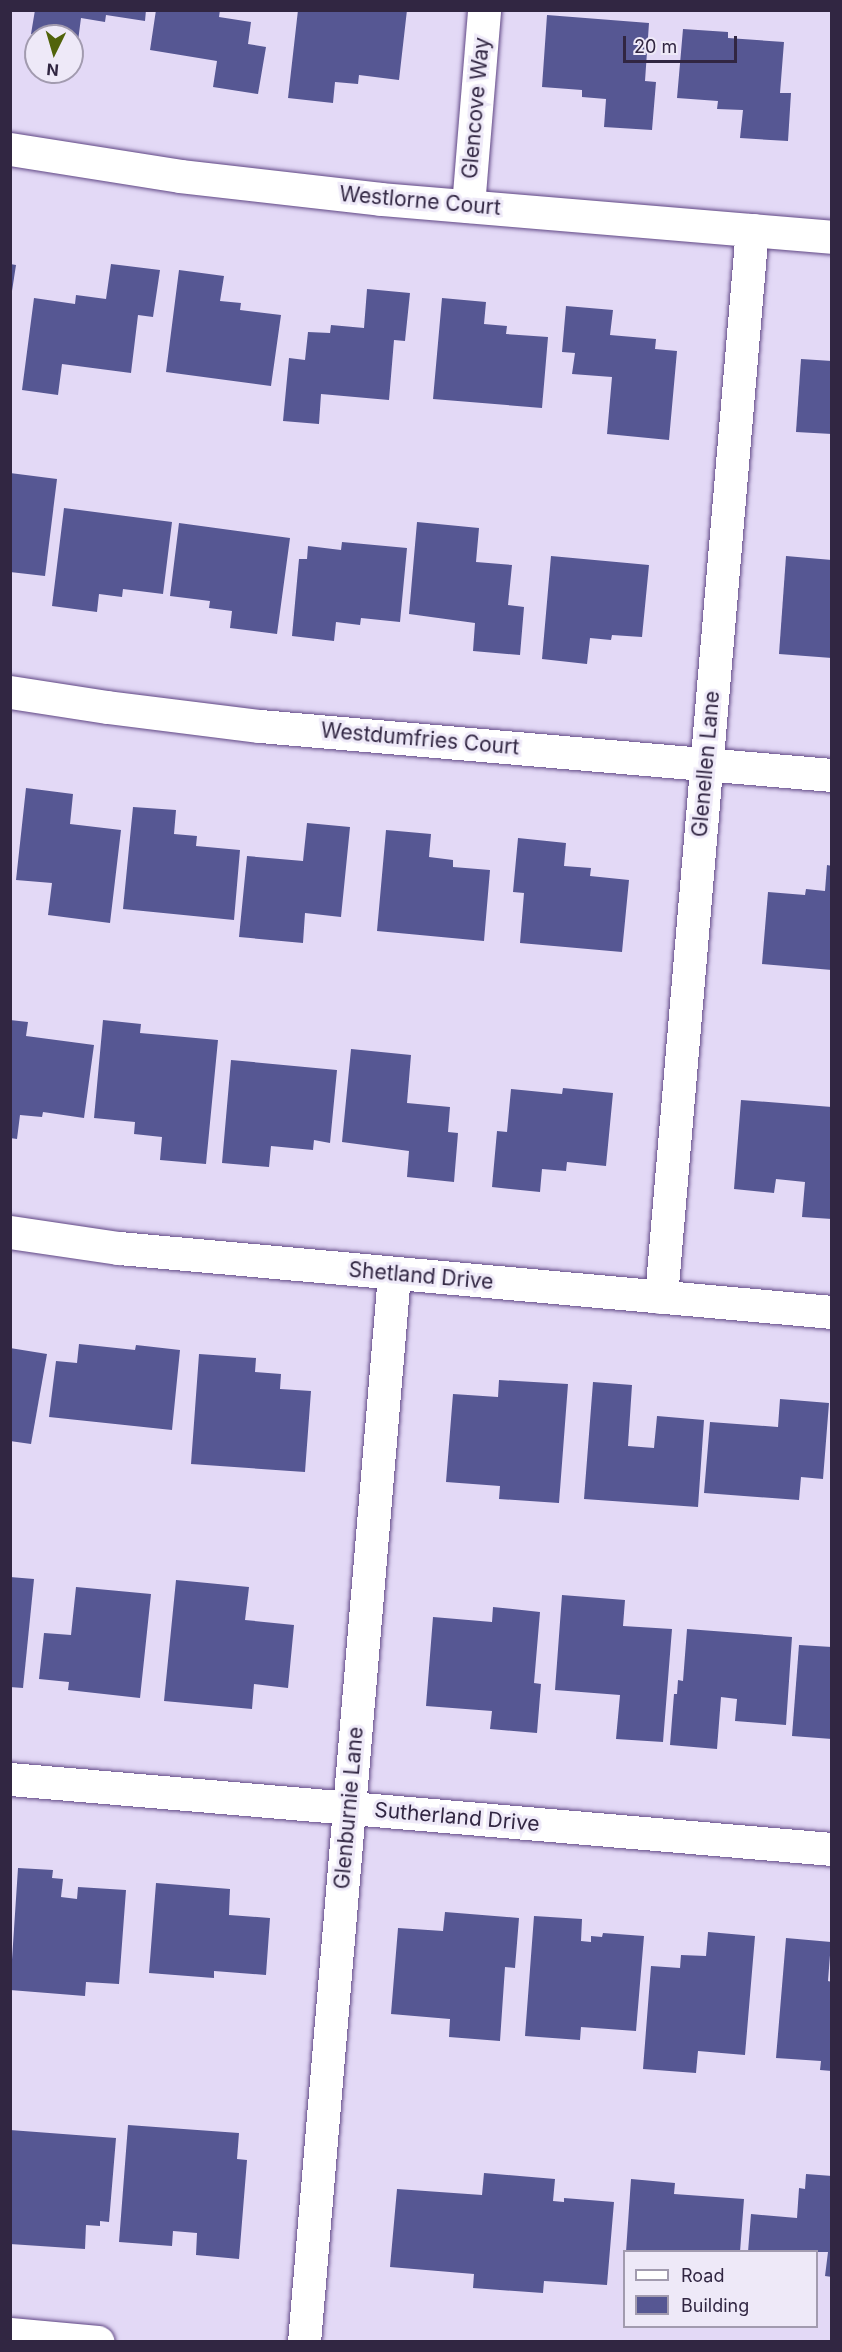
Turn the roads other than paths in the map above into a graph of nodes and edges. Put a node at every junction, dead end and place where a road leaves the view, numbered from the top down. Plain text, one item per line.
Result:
1 (484, 10) edge
2 (10, 149) edge
3 (468, 206) junction
4 (752, 230) junction
5 (831, 237) edge
6 (10, 692) edge
7 (706, 764) junction
8 (831, 775) edge
9 (10, 1233) edge
10 (394, 1274) junction
11 (661, 1297) junction
12 (831, 1312) edge
13 (10, 1779) edge
14 (349, 1808) junction
15 (831, 1849) edge
16 (10, 2334) edge
17 (98, 2342) edge
18 (304, 2342) edge

1 - 3 street, Glencove Way
2 - 3 street, Westlorne Court
3 - 4 street, Westlorne Court
4 - 5 street, Westlorne Court
4 - 7 street, Glenellen Lane
6 - 7 street, Westdumfries Court
7 - 8 street, Westdumfries Court
7 - 11 street, Glenellen Lane
9 - 10 street, Shetland Drive
10 - 11 street, Shetland Drive
10 - 14 street, Glenburnie Lane
11 - 12 street, Shetland Drive
13 - 14 street, Sutherland Drive
14 - 15 street, Sutherland Drive
14 - 18 street, Glenburnie Lane
16 - 17 street

